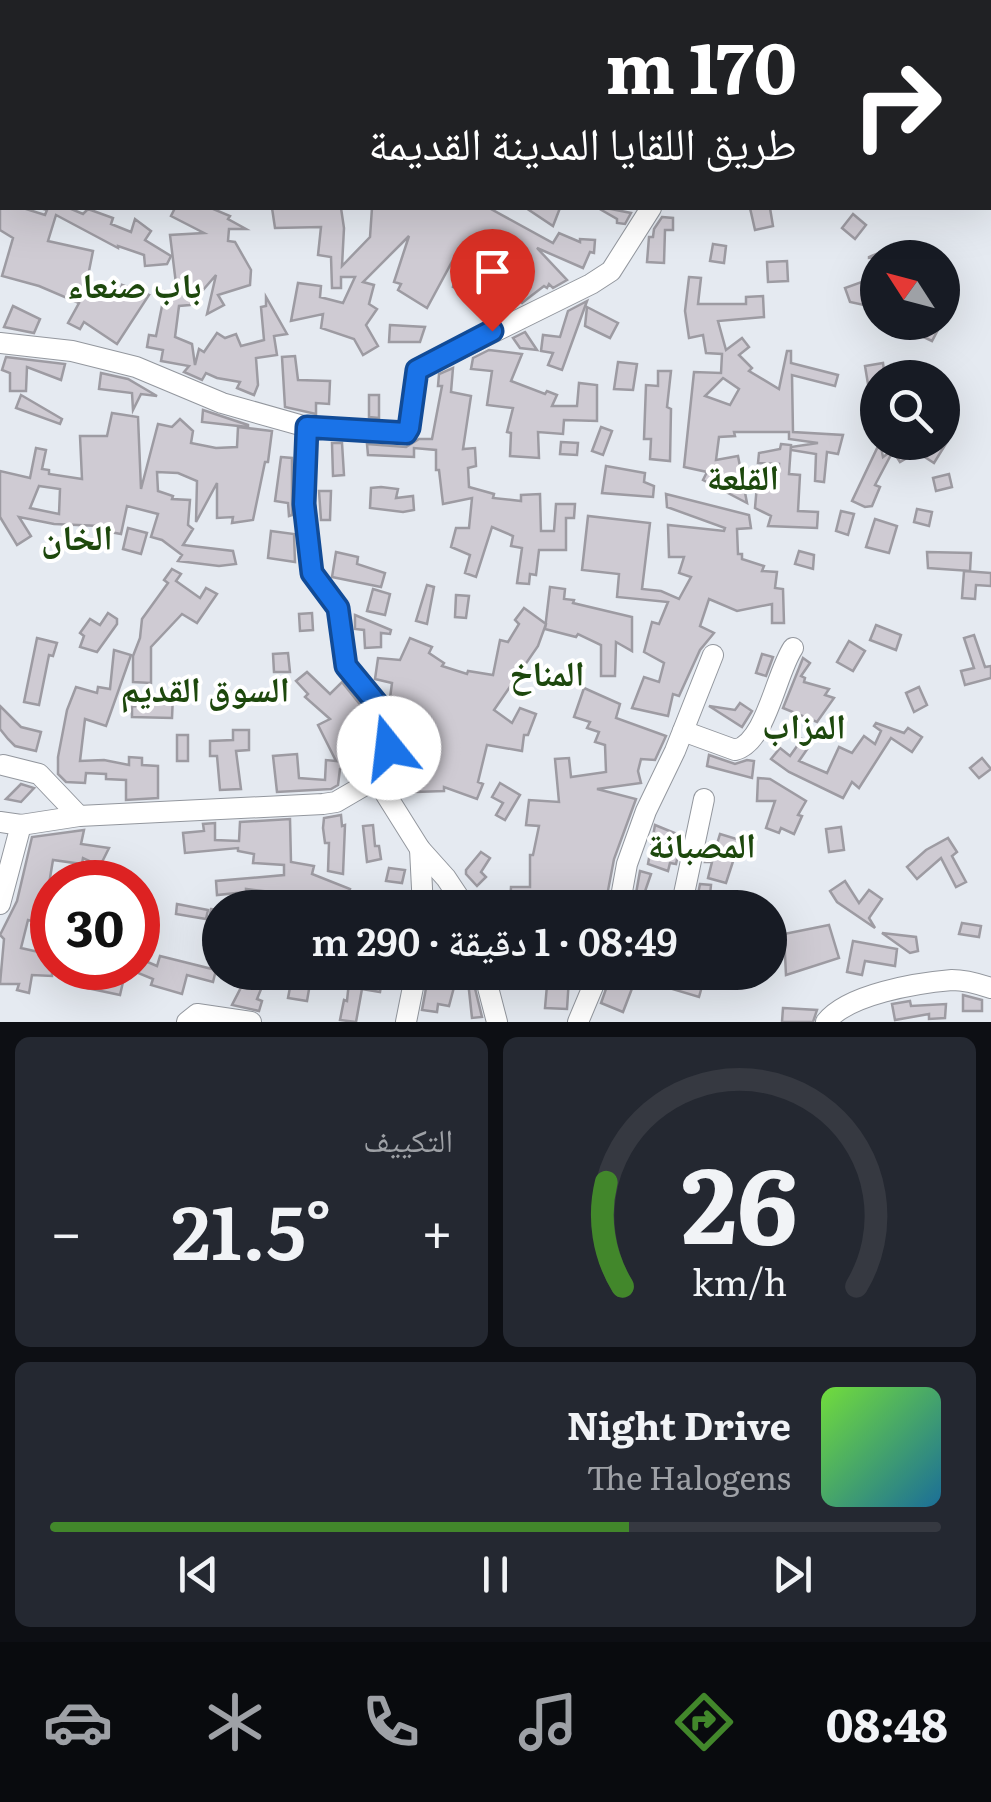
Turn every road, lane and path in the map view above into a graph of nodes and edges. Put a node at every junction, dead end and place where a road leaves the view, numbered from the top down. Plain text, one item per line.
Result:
1 (650, 210) edge
2 (0, 343) edge
3 (307, 427) junction
4 (793, 648) dead end
5 (713, 654) dead end
6 (683, 731) junction
7 (1, 769) edge
8 (378, 782) junction
9 (704, 799) dead end
10 (79, 816) junction
11 (10, 824) edge
12 (420, 849) junction
13 (422, 890) edge
14 (454, 890) edge
15 (622, 890) edge
16 (685, 890) edge
17 (0, 904) edge
18 (991, 988) edge
19 (412, 990) edge
20 (489, 990) edge
21 (591, 990) edge
22 (187, 1022) edge
23 (250, 1022) edge
24 (406, 1022) edge
25 (497, 1022) edge
26 (578, 1022) edge
27 (826, 1022) edge

1 - 3 street
2 - 3 street
3 - 8 street
4 - 6 street
5 - 6 street
6 - 15 street
7 - 10 street
8 - 10 street
8 - 12 street
9 - 16 street
10 - 11 street
11 - 17 street
12 - 13 street
12 - 14 street
18 - 27 street
19 - 24 street
20 - 25 street
21 - 26 street
22 - 23 street

